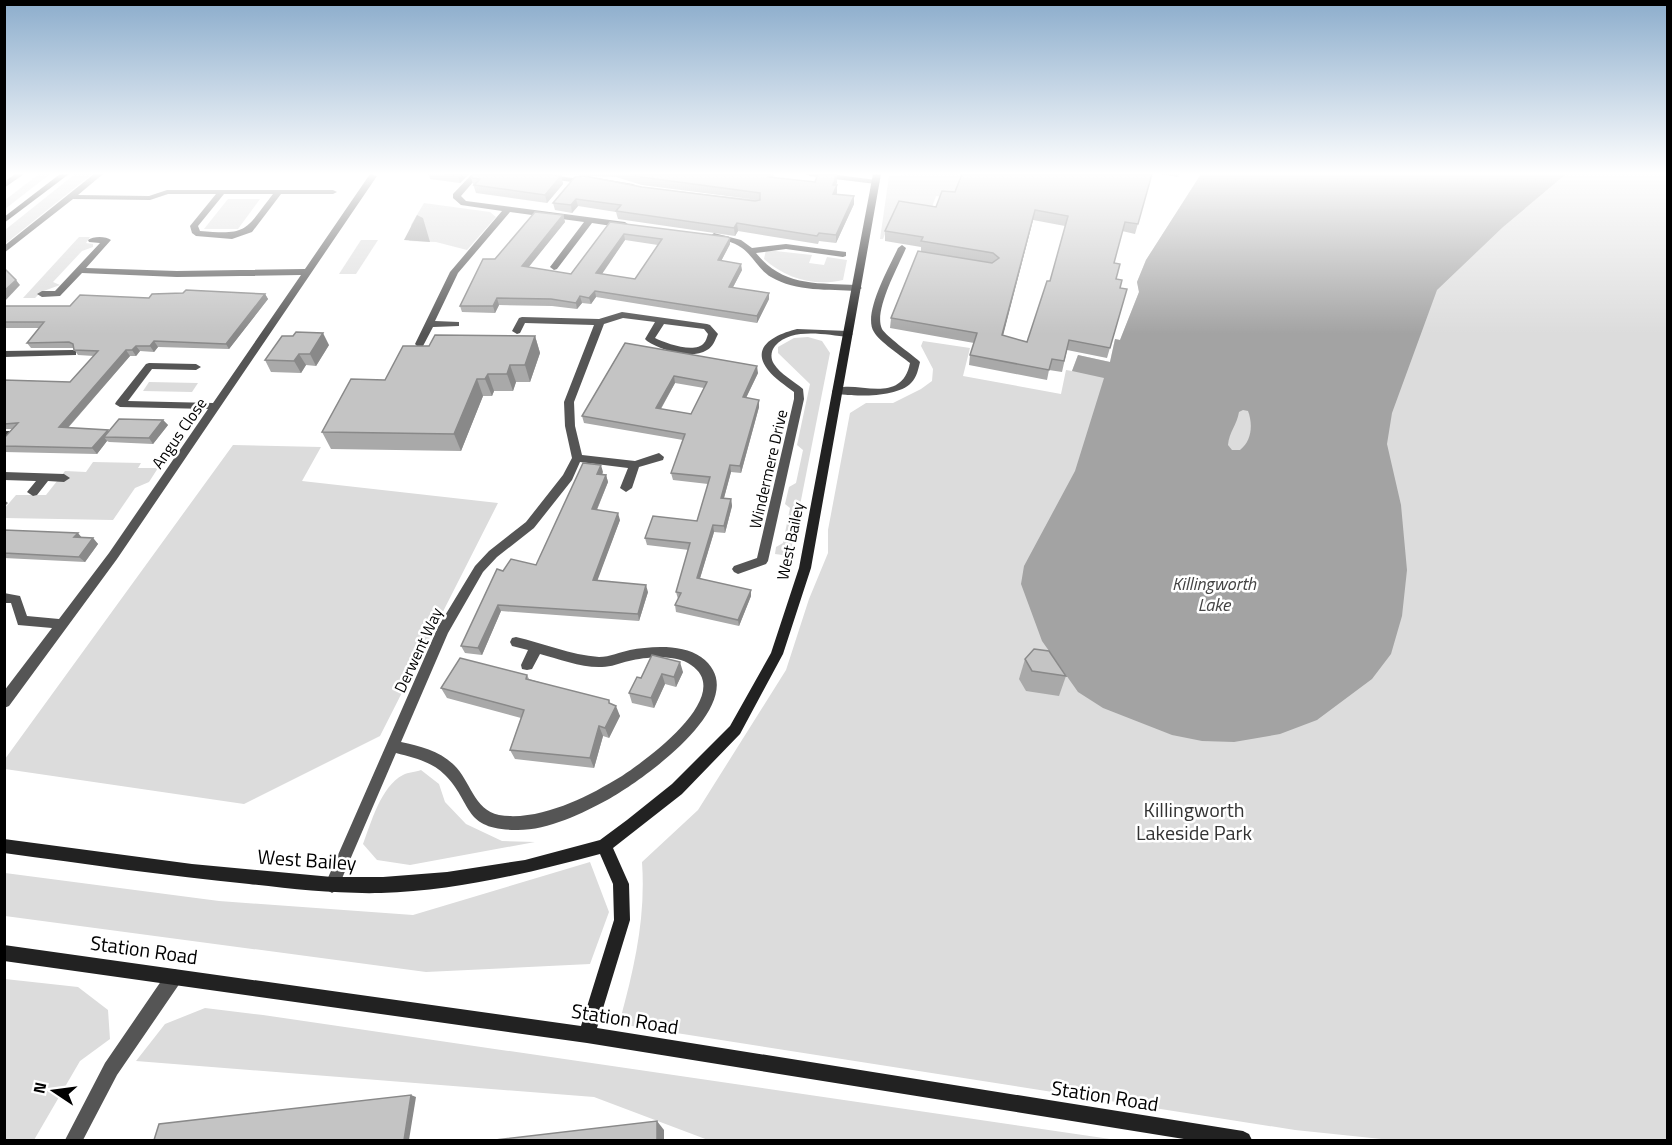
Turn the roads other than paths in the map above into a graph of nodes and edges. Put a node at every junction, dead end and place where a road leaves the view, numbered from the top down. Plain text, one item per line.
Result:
1 (32, 227) edge
2 (194, 227) edge
3 (251, 227) edge
4 (338, 227) edge
5 (492, 227) edge
6 (584, 227) edge
7 (868, 227) edge
8 (698, 234) edge
9 (92, 240) dead end
10 (4, 251) edge
11 (752, 251) junction
12 (824, 251) junction
13 (904, 252) dead end
14 (843, 254) dead end
15 (544, 258) dead end
16 (819, 262) dead end
17 (79, 270) junction
18 (308, 272) junction
19 (857, 288) junction
20 (42, 294) dead end
21 (661, 320) junction
22 (600, 322) junction
23 (429, 324) junction
24 (456, 324) dead end
25 (517, 331) dead end
26 (848, 334) junction
27 (420, 344) edge
28 (73, 353) edge
29 (4, 354) edge
30 (173, 367) junction
31 (196, 367) dead end
32 (165, 378) dead end
33 (837, 391) junction
34 (216, 406) junction
35 (659, 457) dead end
36 (577, 458) junction
37 (635, 465) junction
38 (4, 476) edge
39 (45, 477) junction
40 (64, 478) dead end
41 (626, 488) dead end
42 (33, 492) dead end
43 (738, 569) dead end
44 (4, 598) edge
45 (63, 624) junction
46 (516, 642) dead end
47 (537, 647) junction
48 (527, 665) dead end
49 (4, 702) edge
50 (393, 746) junction
51 (4, 846) edge
52 (603, 846) junction
53 (332, 885) junction
54 (4, 953) edge
55 (174, 977) junction
56 (587, 1035) junction
57 (74, 1140) edge
58 (1239, 1140) edge

1 - 10 street
2 - 3 street
4 - 18 street, Angus Close
5 - 23 street
6 - 15 street
7 - 19 street, West Bailey
8 - 11 street
9 - 17 street
11 - 12 street
11 - 19 street
12 - 14 street
12 - 16 street
13 - 33 street
17 - 18 street
17 - 20 street
18 - 34 street, Angus Close
19 - 26 street, West Bailey
21 - 21 street
21 - 22 street
22 - 25 street
22 - 36 street
23 - 24 street
23 - 27 street
26 - 33 street, West Bailey
26 - 43 street, Windermere Drive
28 - 29 street
30 - 31 street
30 - 32 street
30 - 34 street
33 - 52 street, West Bailey
34 - 45 street, Angus Close
35 - 37 street
36 - 37 street
36 - 50 street, Derwent Way
37 - 41 street
38 - 39 street
39 - 40 street
39 - 42 street
44 - 45 street
45 - 49 street, Angus Close
46 - 47 street
47 - 48 street
47 - 50 street
50 - 53 street, Derwent Way
51 - 53 street, West Bailey
52 - 53 street, West Bailey
52 - 56 street
54 - 55 street, Station Road
55 - 56 street, Station Road
55 - 57 street
56 - 58 street, Station Road

